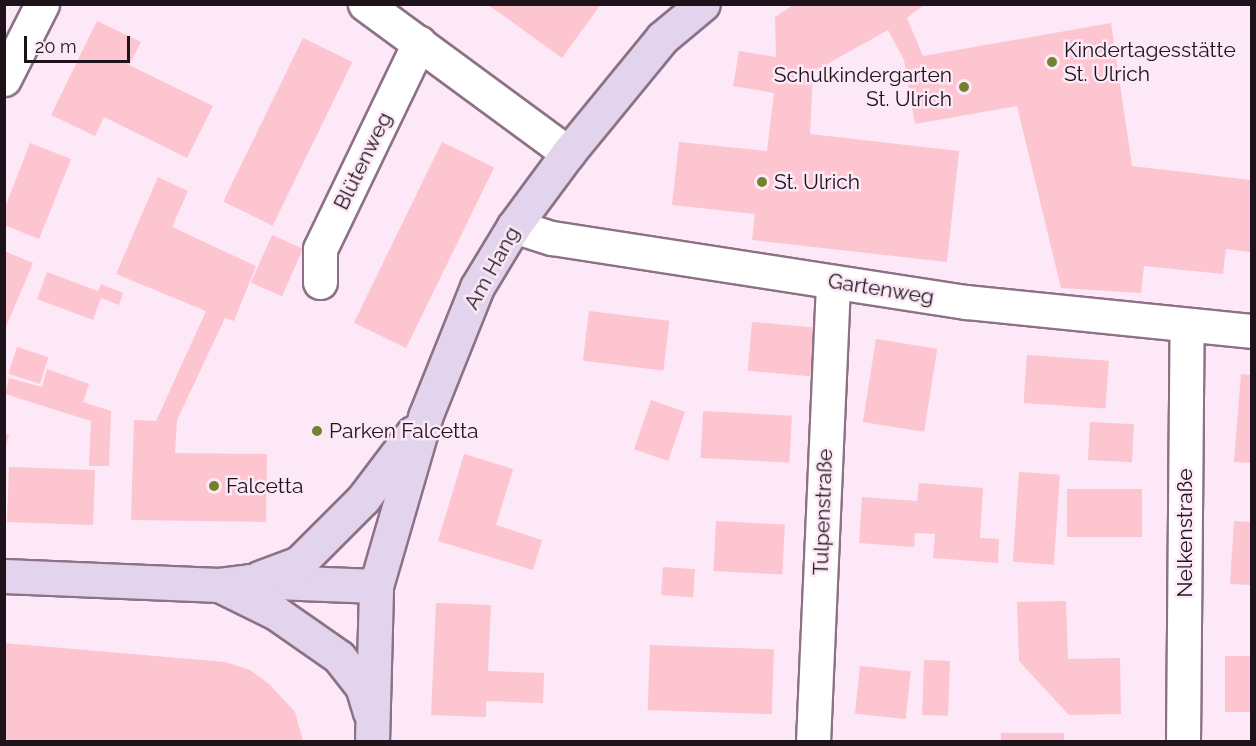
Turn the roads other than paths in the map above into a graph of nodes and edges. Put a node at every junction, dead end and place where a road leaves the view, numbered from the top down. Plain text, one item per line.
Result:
1 (42, 4) edge
2 (365, 4) edge
3 (703, 4) edge
4 (419, 43) junction
5 (4, 79) edge
6 (568, 153) junction
7 (514, 226) junction
8 (320, 282) dead end
9 (833, 282) junction
10 (1187, 325) junction
11 (1251, 331) edge
12 (425, 417) junction
13 (4, 576) edge
14 (235, 583) junction
15 (376, 586) junction
16 (372, 731) edge
17 (813, 741) edge
18 (1183, 741) edge

1 - 5 street
2 - 4 street
3 - 6 main road, Am Hang
4 - 6 street
4 - 8 street, Blütenweg
6 - 7 main road, Am Hang
7 - 9 street, Gartenweg
7 - 12 main road, Am Hang
9 - 10 street, Gartenweg
9 - 17 street, Tulpenstraße
10 - 11 street, Gartenweg
10 - 18 street, Nelkenstraße
12 - 14 main road
12 - 15 main road, Am Hang
13 - 14 main road
14 - 15 main road
14 - 16 main road
15 - 16 main road, Am Hang

